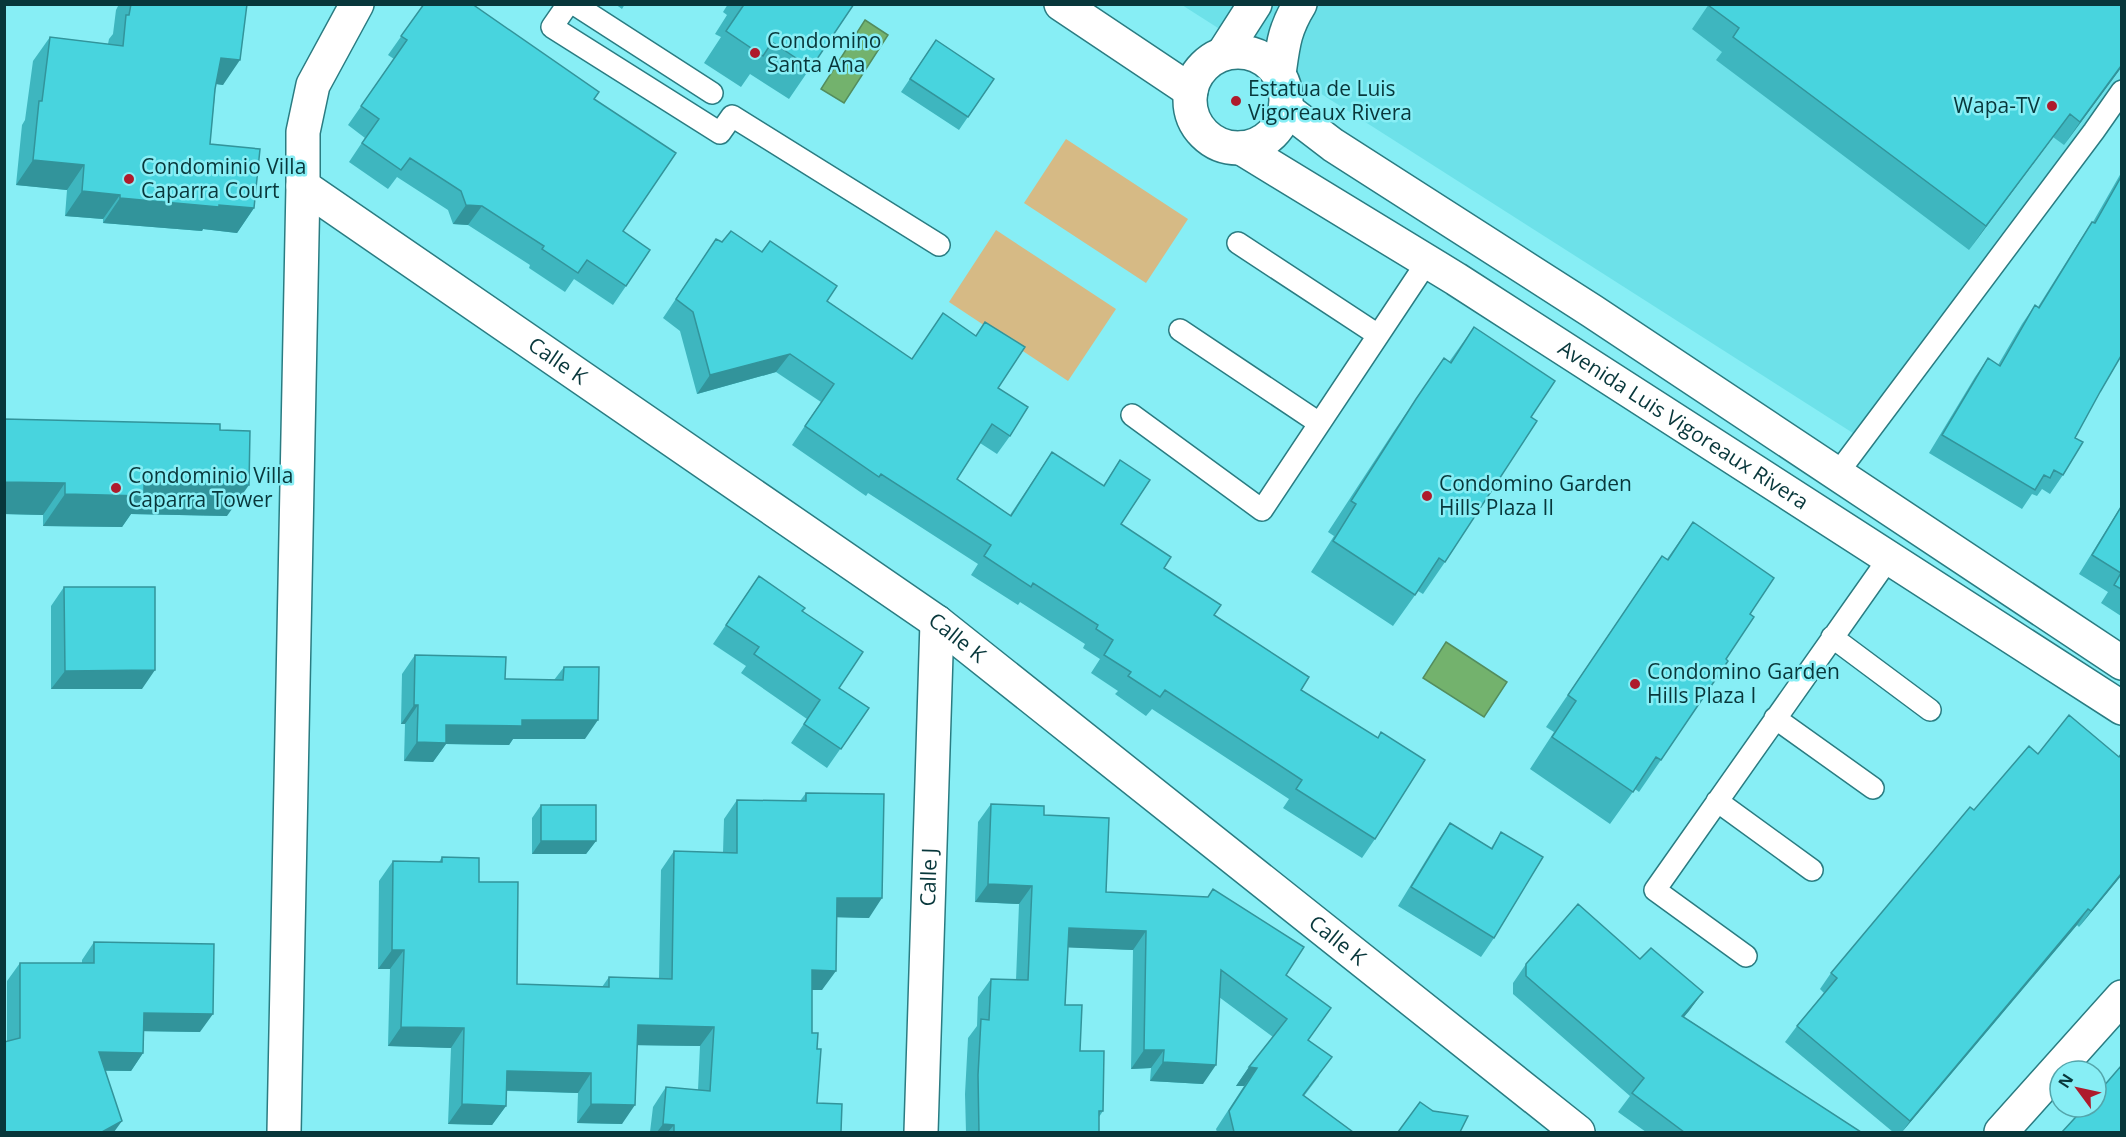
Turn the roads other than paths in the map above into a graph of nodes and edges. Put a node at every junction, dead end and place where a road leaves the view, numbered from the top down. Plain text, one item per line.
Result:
1 (357, 4) edge
2 (568, 4) edge
3 (574, 4) edge
4 (1061, 4) edge
5 (1255, 4) edge
6 (1300, 4) edge
7 (1223, 54) junction
8 (1279, 74) junction
9 (1191, 91) junction
10 (2121, 91) edge
11 (712, 93) dead end
12 (1286, 109) junction
13 (1241, 148) junction
14 (303, 186) junction
15 (1238, 243) dead end
16 (939, 245) dead end
17 (1427, 262) junction
18 (1180, 330) dead end
19 (1378, 335) junction
20 (1132, 415) dead end
21 (1319, 423) junction
22 (1837, 474) junction
23 (1889, 558) junction
24 (937, 622) junction
25 (1832, 637) junction
26 (2121, 663) edge
27 (2121, 708) edge
28 (1930, 710) dead end
29 (1775, 718) junction
30 (1873, 788) dead end
31 (1717, 801) junction
32 (1812, 870) dead end
33 (1746, 956) dead end
34 (2121, 997) edge
35 (284, 1132) edge
36 (921, 1132) edge
37 (1578, 1132) edge
38 (2001, 1132) edge

1 - 14 street
2 - 16 lane
3 - 11 lane
4 - 9 street
5 - 7 street
6 - 8 street
7 - 8 street
7 - 9 street
8 - 12 street
9 - 13 street
10 - 22 lane
12 - 13 street
12 - 22 street, Avenida Luis Vigoreaux Rivera
13 - 17 street, Avenida Luis Vigoreaux Rivera
14 - 24 street, Calle K
14 - 35 street
15 - 19 lane
17 - 19 lane
17 - 23 street, Avenida Luis Vigoreaux Rivera
18 - 21 lane
19 - 21 lane
20 - 21 lane
22 - 26 street, Avenida Luis Vigoreaux Rivera
23 - 25 lane
23 - 27 street, Avenida Luis Vigoreaux Rivera
24 - 36 street, Calle J
24 - 37 street, Calle K
25 - 28 lane
25 - 29 lane
29 - 30 lane
29 - 31 lane
31 - 32 lane
31 - 33 lane
34 - 38 street

